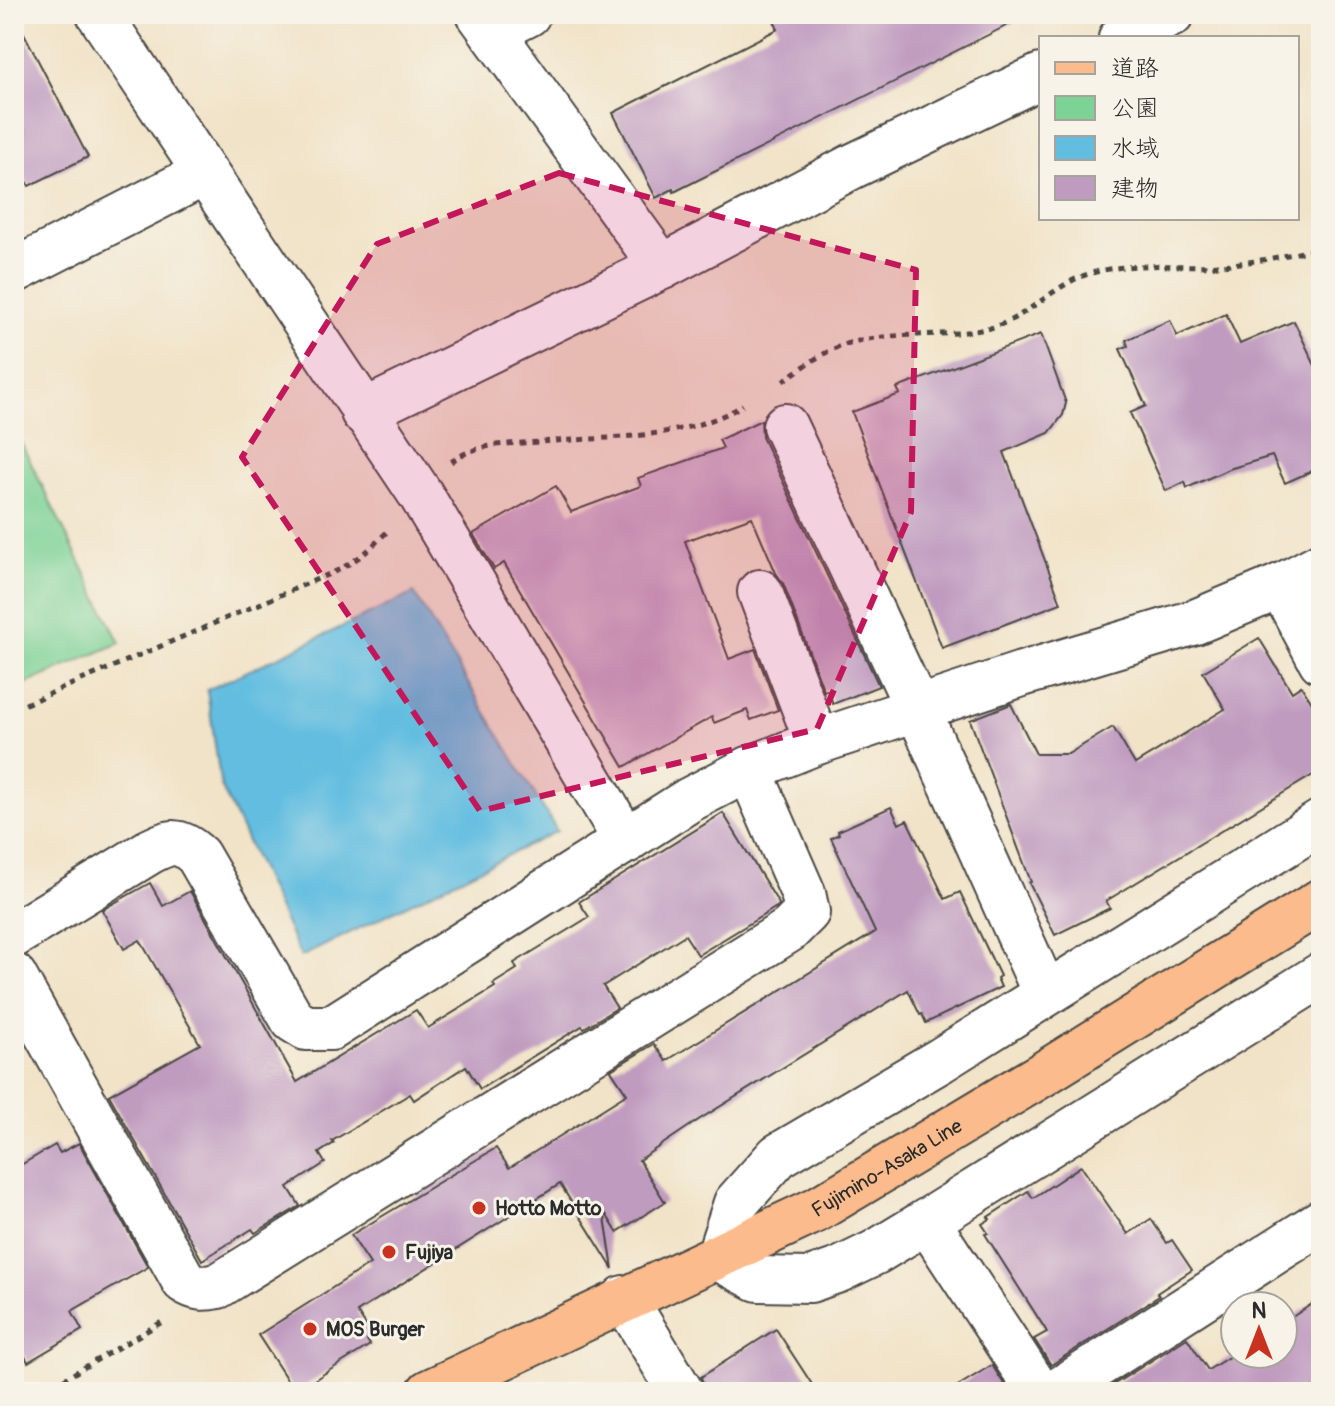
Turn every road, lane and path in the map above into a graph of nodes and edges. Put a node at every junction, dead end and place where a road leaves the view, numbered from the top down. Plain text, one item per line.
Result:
1 (99, 14) edge
2 (1172, 14) edge
3 (500, 20) edge
4 (1125, 36) edge
5 (1039, 77) edge
6 (205, 173) junction
7 (1321, 248) edge
8 (662, 267) junction
9 (14, 271) edge
10 (780, 382) dead end
11 (363, 412) junction
12 (769, 412) joint
13 (446, 467) dead end
14 (393, 526) dead end
15 (1321, 565) edge
16 (1281, 586) junction
17 (760, 592) dead end
18 (1321, 661) edge
19 (14, 709) edge
20 (918, 710) junction
21 (817, 742) junction
22 (749, 769) junction
23 (1321, 822) edge
24 (626, 841) junction
25 (1321, 901) edge
26 (14, 935) edge
27 (1321, 975) edge
28 (14, 976) edge
29 (1045, 993) junction
30 (927, 1221) junction
31 (1321, 1222) edge
32 (718, 1258) junction
33 (193, 1287) junction
34 (624, 1298) junction
35 (42, 1392) edge
36 (429, 1392) edge
37 (681, 1392) edge
38 (1039, 1392) edge
39 (1056, 1392) edge

1 - 6 street
2 - 4 street
3 - 8 street
5 - 8 street
6 - 9 street
6 - 11 street
7 - 10 path
8 - 11 street
11 - 24 street
12 - 13 path
12 - 20 street
14 - 19 path
15 - 16 street
16 - 18 street
16 - 20 street
17 - 21 street
20 - 21 street
20 - 29 street
21 - 22 street
22 - 24 street
22 - 33 street
23 - 29 street
24 - 26 street
25 - 32 main road, Fujimino-Asaka Line
27 - 30 street
28 - 33 street
29 - 32 street
30 - 32 street
30 - 38 street
31 - 39 street
32 - 34 main road, Fujimino-Asaka Line
33 - 35 path
34 - 36 main road, Fujimino-Asaka Line
34 - 37 street

